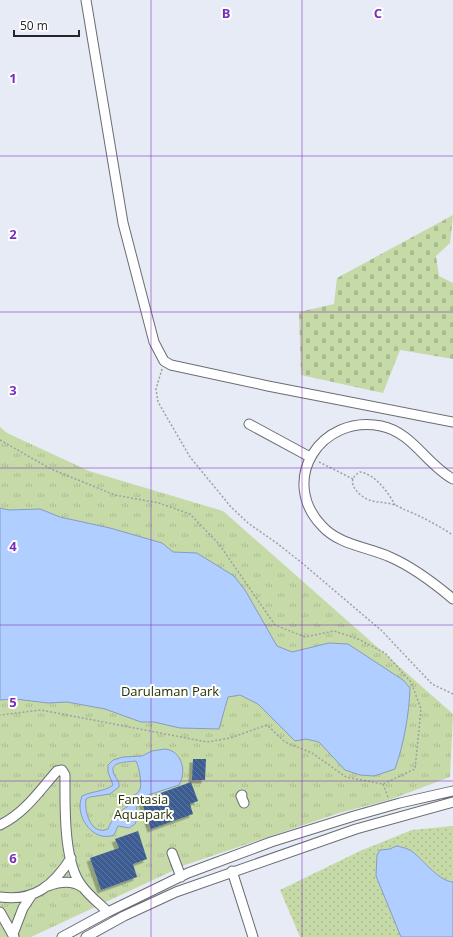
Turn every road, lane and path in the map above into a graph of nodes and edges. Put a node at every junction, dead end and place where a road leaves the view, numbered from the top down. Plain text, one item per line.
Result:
1 (86, 0) edge
2 (164, 361) junction
3 (453, 422) edge
4 (249, 424) dead end
5 (0, 440) edge
6 (310, 457) junction
7 (352, 479) junction
8 (453, 479) edge
9 (395, 505) junction
10 (453, 535) edge
11 (453, 599) edge
12 (453, 694) edge
13 (0, 715) edge
14 (383, 784) junction
15 (453, 791) edge
16 (453, 802) edge
17 (391, 806) junction
18 (0, 825) edge
19 (172, 853) dead end
20 (71, 858) junction
21 (232, 871) junction
22 (181, 877) junction
23 (47, 886) junction
24 (82, 887) junction
25 (31, 896) junction
26 (0, 897) edge
27 (0, 912) edge
28 (108, 912) junction
29 (13, 936) edge
30 (62, 937) edge
31 (86, 937) edge
32 (253, 937) edge

1 - 2 street
2 - 3 street
2 - 12 path
4 - 6 street
5 - 14 path
6 - 7 path
6 - 8 street
6 - 11 street
7 - 9 path
7 - 9 path
9 - 10 path
13 - 14 path
14 - 17 path
15 - 17 street
16 - 21 street
17 - 22 street
18 - 20 street
19 - 22 street
20 - 23 street
20 - 24 street
21 - 31 street
21 - 32 street
22 - 28 street
23 - 24 street
23 - 25 street
24 - 28 street
25 - 26 street
25 - 29 street
27 - 29 street
28 - 30 street

